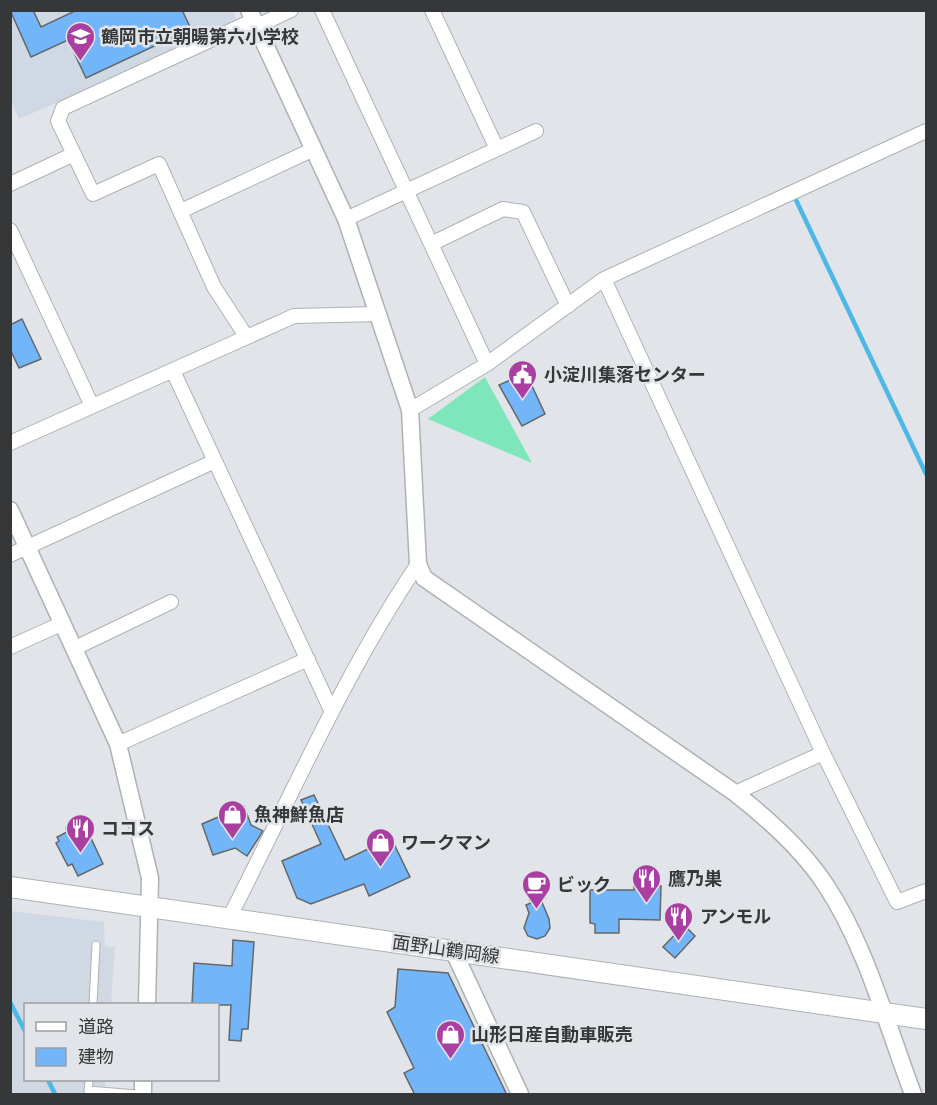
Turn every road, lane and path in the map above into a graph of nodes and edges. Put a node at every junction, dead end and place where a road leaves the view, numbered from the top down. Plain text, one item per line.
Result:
1 (291, 10) edge
2 (322, 10) edge
3 (432, 10) edge
4 (253, 19) edge
5 (536, 131) dead end
6 (927, 131) edge
7 (314, 149) junction
8 (497, 149) junction
9 (74, 154) junction
10 (10, 184) edge
11 (406, 191) junction
12 (181, 211) junction
13 (346, 219) junction
14 (10, 230) edge
15 (431, 244) junction
16 (604, 279) junction
17 (568, 306) junction
18 (379, 314) junction
19 (246, 336) junction
20 (487, 364) junction
21 (173, 371) junction
22 (92, 406) junction
23 (411, 410) junction
24 (10, 443) edge
25 (215, 461) junction
26 (10, 510) edge
27 (27, 547) junction
28 (10, 555) edge
29 (418, 564) junction
30 (171, 602) dead end
31 (63, 623) junction
32 (10, 647) edge
33 (75, 648) junction
34 (308, 659) junction
35 (332, 712) junction
36 (118, 744) junction
37 (824, 753) junction
38 (735, 793) junction
39 (10, 886) edge
40 (927, 891) edge
41 (151, 907) junction
42 (228, 920) junction
43 (96, 945) dead end
44 (453, 950) junction
45 (93, 1003) edge
46 (147, 1003) edge
47 (882, 1013) junction
48 (927, 1019) edge
49 (88, 1092) edge
50 (137, 1095) edge
51 (520, 1095) edge
52 (914, 1095) edge

1 - 4 street
2 - 11 street
3 - 8 street
4 - 7 street
4 - 9 street
5 - 8 street
6 - 16 street
7 - 12 street
7 - 13 street
8 - 11 street
9 - 10 street
9 - 12 street
11 - 13 street
11 - 15 street
12 - 19 street
13 - 18 street
14 - 22 street
15 - 17 street
15 - 20 street
16 - 17 street
16 - 37 street
17 - 20 street
18 - 19 street
18 - 23 street
19 - 21 street
20 - 23 street
21 - 22 street
21 - 25 street
22 - 24 street
23 - 29 street
25 - 27 street
25 - 34 street
26 - 27 street
27 - 28 street
27 - 31 street
29 - 35 street
29 - 38 street
30 - 33 street
31 - 32 street
31 - 33 street
33 - 36 street
34 - 35 street
34 - 36 street
35 - 42 street
36 - 41 street
37 - 38 street
37 - 40 street
38 - 47 street
39 - 41 main road, 面野山鶴岡線
41 - 42 main road, 面野山鶴岡線
41 - 46 street
42 - 44 main road, 面野山鶴岡線
43 - 45 lane
44 - 47 main road, 面野山鶴岡線
44 - 51 street
47 - 48 main road, 面野山鶴岡線
47 - 52 street
49 - 50 lane

